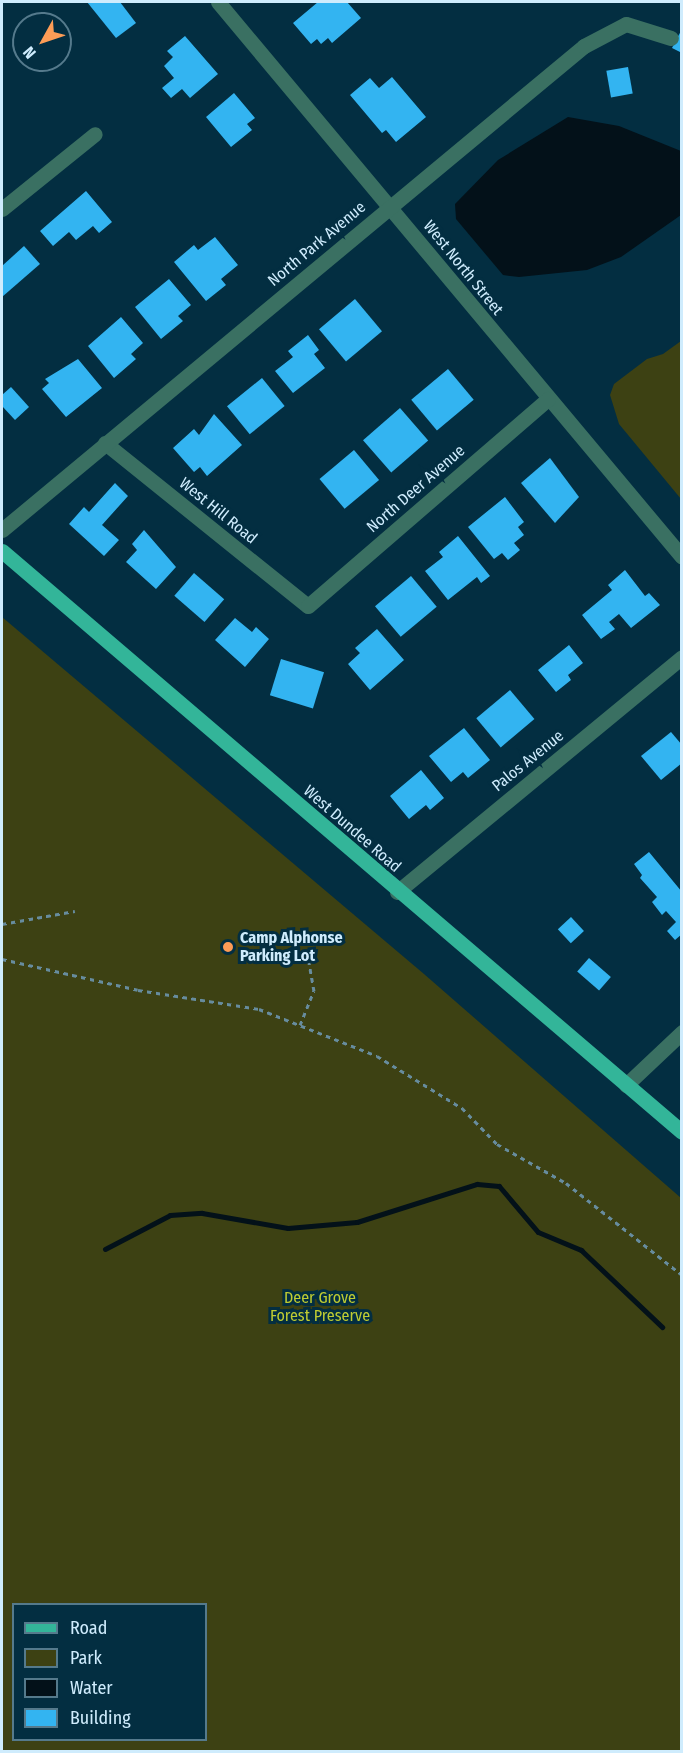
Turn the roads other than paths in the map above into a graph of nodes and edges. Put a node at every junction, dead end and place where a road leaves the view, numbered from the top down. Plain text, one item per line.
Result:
1 (225, 4) edge
2 (671, 38) dead end
3 (95, 135) dead end
4 (390, 207) junction
5 (2, 209) edge
6 (548, 399) junction
7 (105, 443) junction
8 (2, 530) edge
9 (2, 551) edge
10 (681, 557) edge
11 (308, 606) joint
12 (681, 657) edge
13 (397, 892) junction
14 (681, 1032) edge
15 (626, 1084) junction
16 (681, 1131) edge

1 - 4 street, West North Street
2 - 4 street, North Park Avenue
3 - 5 street
4 - 6 street, West North Street
4 - 7 street, North Park Avenue
6 - 10 street, West North Street
6 - 11 street, North Deer Avenue
7 - 8 street, North Park Avenue
7 - 11 street, West Hill Road
9 - 13 main road, West Dundee Road
12 - 13 street, Palos Avenue
13 - 15 main road, West Dundee Road
14 - 15 street
15 - 16 main road, West Dundee Road

